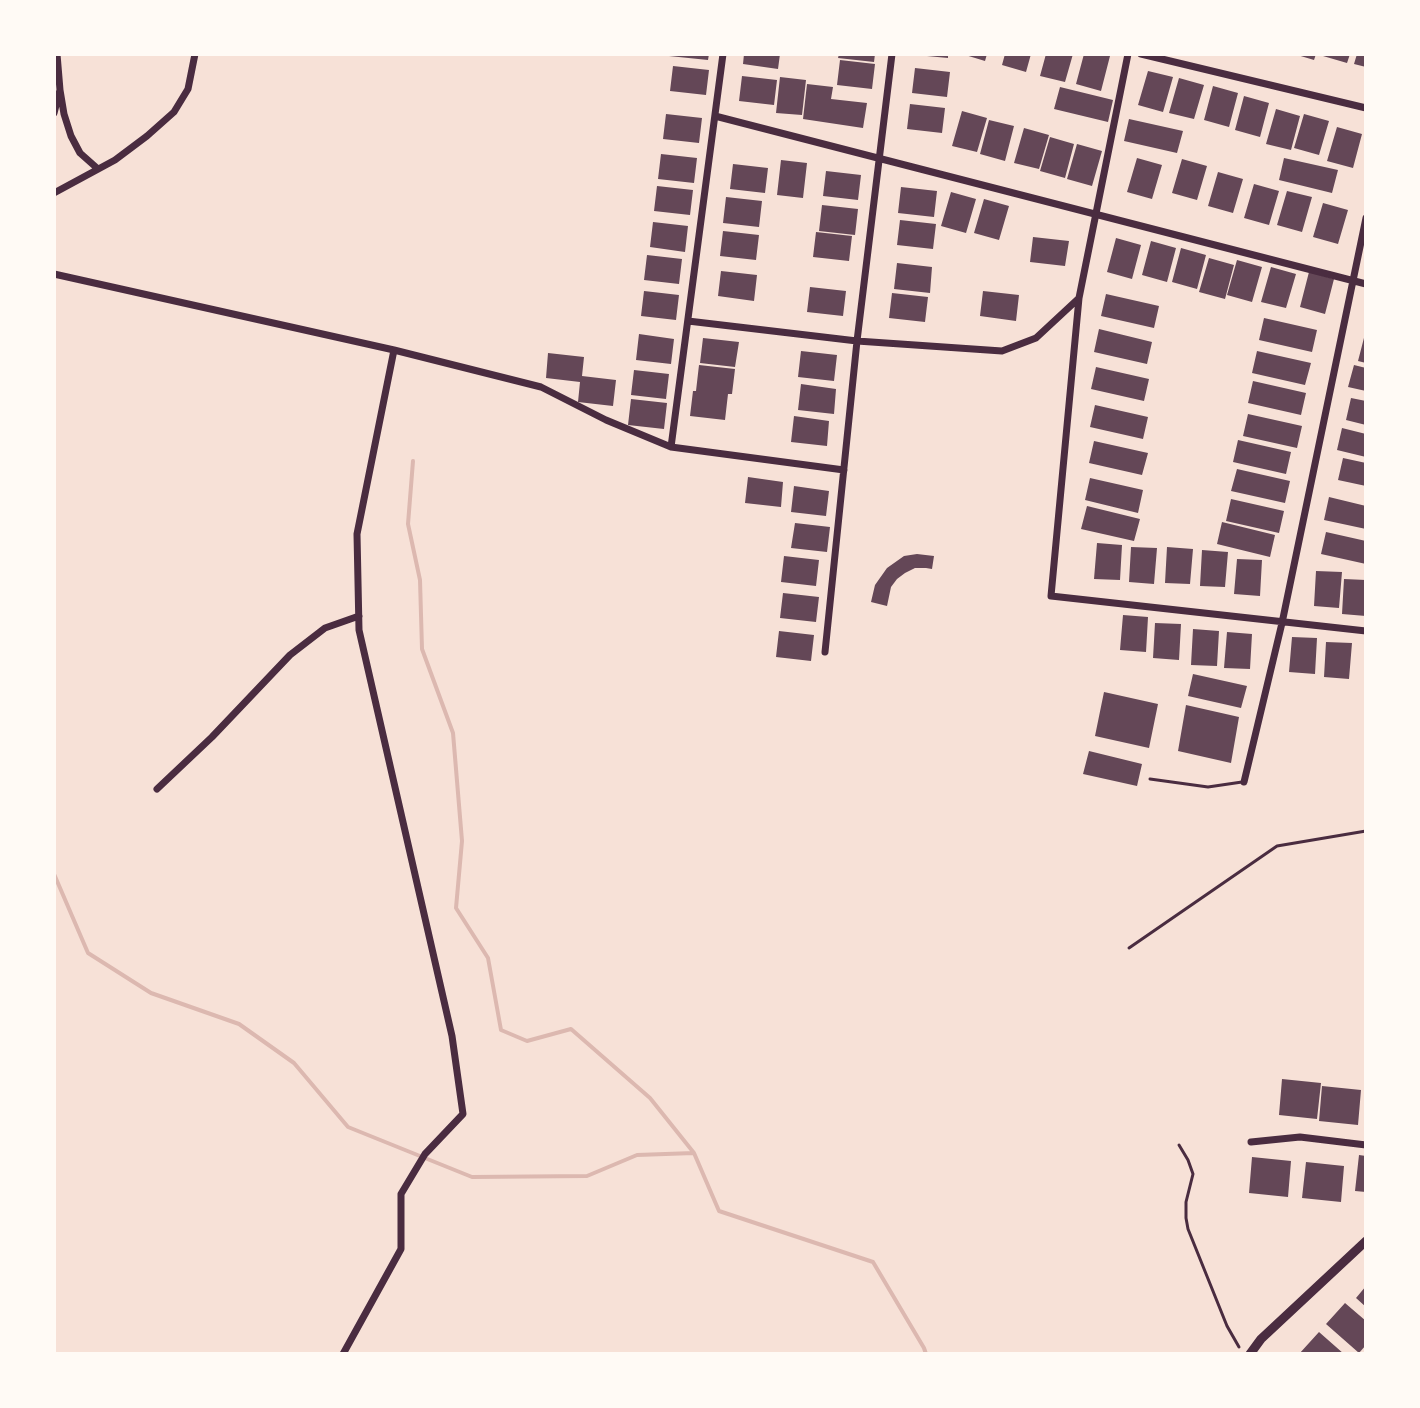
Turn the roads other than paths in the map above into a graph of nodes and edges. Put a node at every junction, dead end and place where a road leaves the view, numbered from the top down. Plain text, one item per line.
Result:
1 (57, 54) edge
2 (195, 54) edge
3 (723, 54) edge
4 (892, 54) edge
5 (1128, 54) edge
6 (1141, 54) edge
7 (60, 90) junction
8 (1366, 108) edge
9 (54, 113) edge
10 (715, 116) junction
11 (880, 159) junction
12 (98, 169) junction
13 (54, 193) edge
14 (1094, 214) junction
15 (1366, 218) edge
16 (54, 274) edge
17 (1353, 281) junction
18 (1366, 284) edge
19 (1079, 298) junction
20 (688, 321) junction
21 (857, 341) junction
22 (394, 350) junction
23 (671, 447) junction
24 (844, 470) junction
25 (359, 616) junction
26 (1282, 623) junction
27 (1366, 631) edge
28 (825, 652) dead end
29 (1150, 779) dead end
30 (1244, 782) joint
31 (157, 789) dead end
32 (1366, 831) edge
33 (1129, 948) dead end
34 (1251, 1142) dead end
35 (1366, 1145) edge
36 (1366, 1241) edge
37 (343, 1354) edge
38 (1250, 1354) edge

1 - 7 street
2 - 12 street
3 - 10 street
4 - 11 street
5 - 14 street
6 - 8 street
7 - 9 street
7 - 12 street
10 - 11 street
10 - 20 street
11 - 14 street
11 - 21 street
12 - 13 street
14 - 17 street
14 - 19 street
15 - 17 street
16 - 22 street
17 - 18 street
17 - 26 street
19 - 21 street
19 - 26 street
20 - 21 street
20 - 23 street
21 - 24 street
22 - 23 street
22 - 25 street
23 - 24 street
24 - 28 street
25 - 31 street
25 - 37 street
26 - 27 street
26 - 30 street
29 - 30 lane
32 - 33 lane
34 - 35 street
36 - 38 main road

